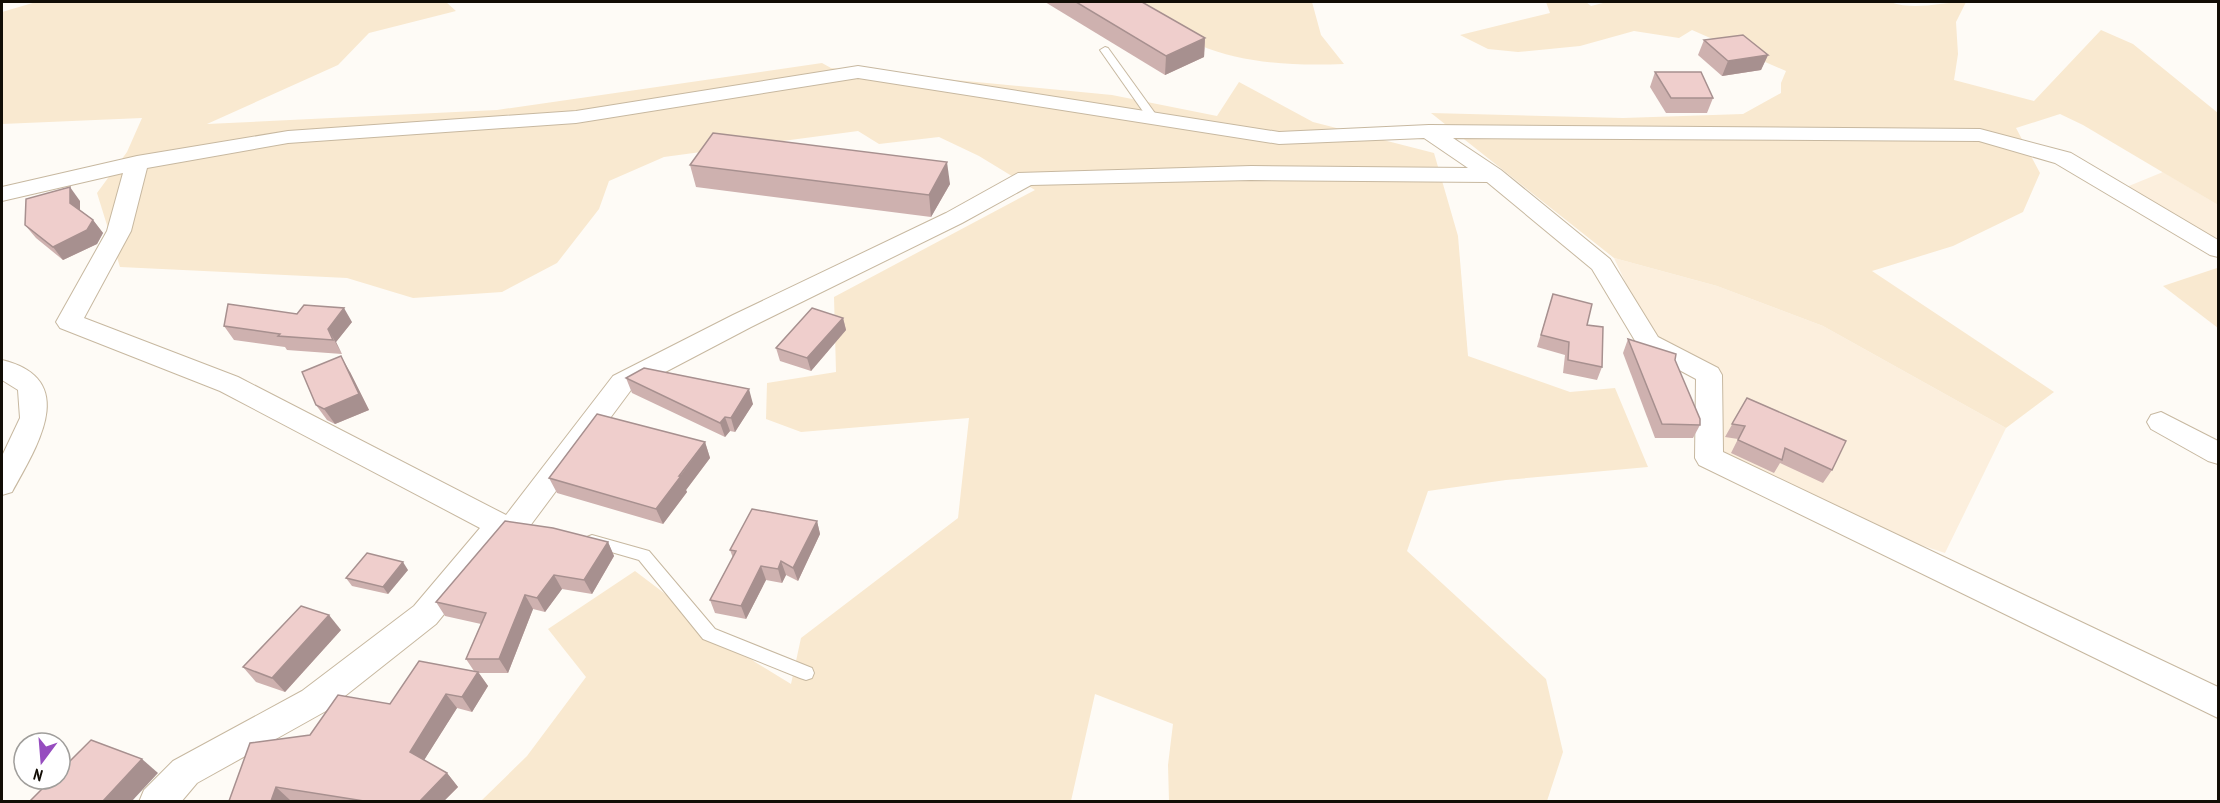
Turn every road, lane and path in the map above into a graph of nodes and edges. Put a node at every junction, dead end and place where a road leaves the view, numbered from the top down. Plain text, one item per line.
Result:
1 (1105, 50) dead end
2 (1153, 118) junction
3 (1429, 131) junction
4 (137, 163) junction
5 (1493, 175) junction
6 (2, 194) edge
7 (2218, 250) edge
8 (2, 369) edge
9 (2161, 422) dead end
10 (2218, 454) edge
11 (2, 484) edge
12 (515, 524) junction
13 (574, 537) edge
14 (806, 673) dead end
15 (2218, 703) edge
16 (157, 801) edge

1 - 2 lane
2 - 3 street
2 - 4 street
3 - 5 street
3 - 7 street
4 - 6 street
4 - 12 street
5 - 12 street
5 - 15 street
8 - 11 street
9 - 10 street
12 - 16 street
13 - 14 lane

